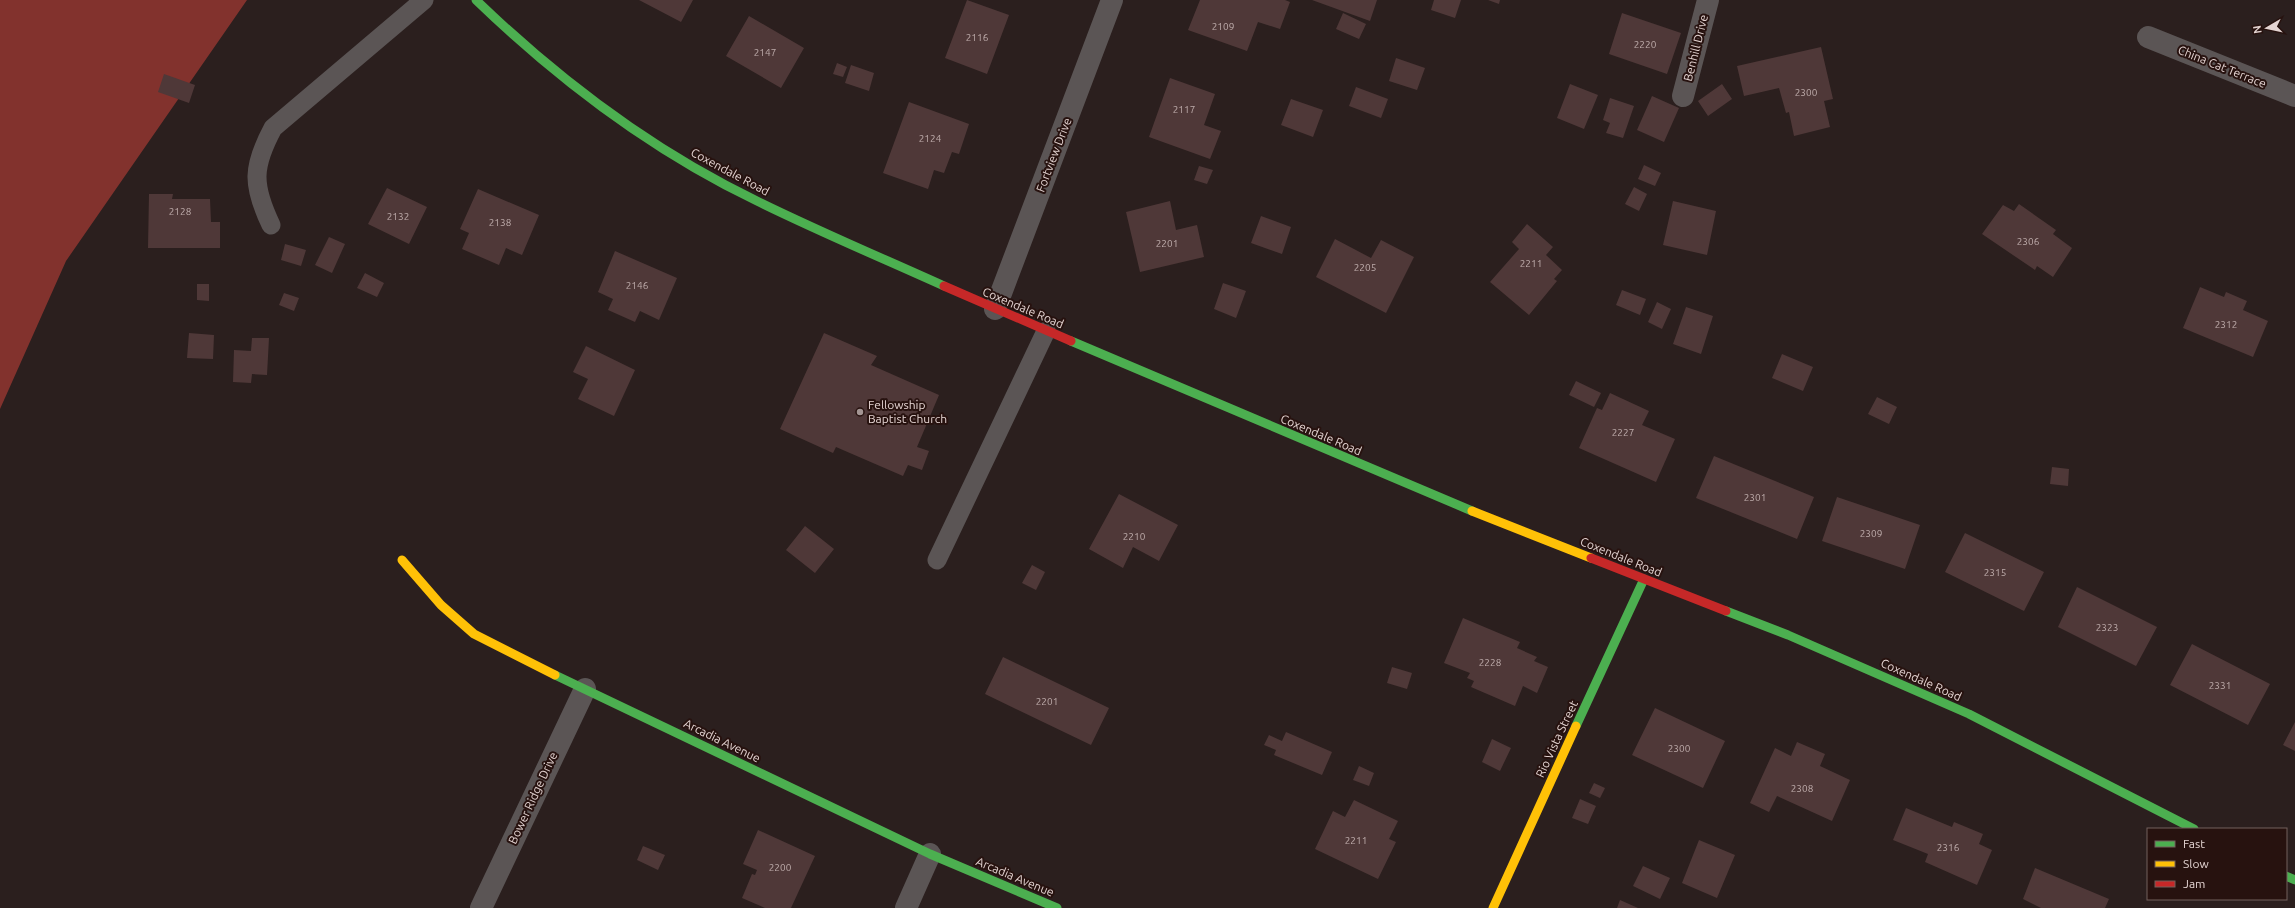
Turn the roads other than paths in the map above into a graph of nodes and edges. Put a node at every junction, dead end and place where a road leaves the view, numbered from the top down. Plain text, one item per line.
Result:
1 (424, 0) edge
2 (476, 0) edge
3 (1112, 0) edge
4 (1708, 0) edge
5 (2148, 38) dead end
6 (1683, 96) dead end
7 (2295, 96) edge
8 (271, 225) dead end
9 (995, 310) junction
10 (1046, 331) junction
11 (402, 560) dead end
12 (937, 560) dead end
13 (1644, 580) junction
14 (585, 689) junction
15 (2192, 828) edge
16 (930, 854) junction
17 (481, 908) edge
18 (906, 908) edge
19 (1057, 908) edge
20 (1493, 908) edge

1 - 8 lane
2 - 9 street, Coxendale Road
3 - 9 street, Fortview Drive
4 - 6 street, Benhill Drive
5 - 7 street, China Cat Terrace
9 - 10 street, Coxendale Road
10 - 12 lane
10 - 13 street, Coxendale Road
11 - 14 street, Arcadia Avenue
13 - 15 street, Coxendale Road
13 - 20 street, Rio Vista Street
14 - 16 street, Arcadia Avenue
14 - 17 street, Bower Ridge Drive
16 - 18 street
16 - 19 street, Arcadia Avenue

